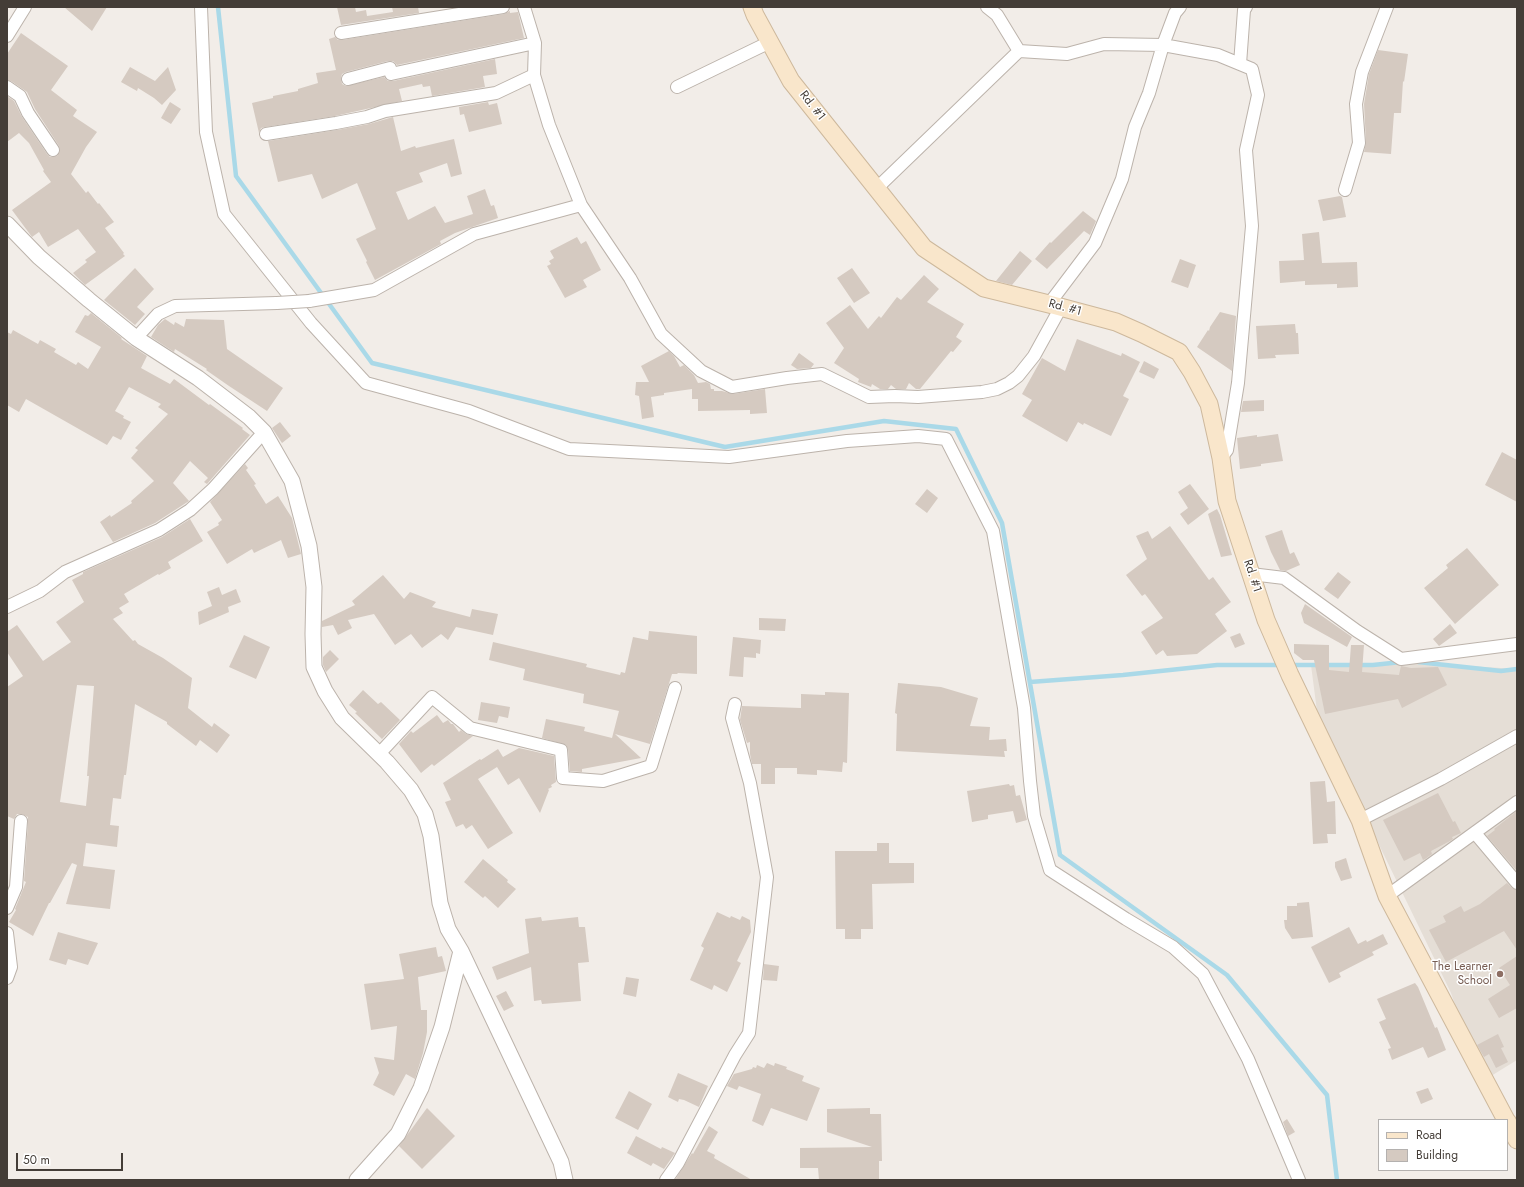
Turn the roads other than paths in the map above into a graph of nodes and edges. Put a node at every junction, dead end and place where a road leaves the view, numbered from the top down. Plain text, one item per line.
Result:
1 (25, 7) edge
2 (201, 7) edge
3 (504, 7) edge
4 (524, 7) edge
5 (752, 7) edge
6 (987, 7) edge
7 (1180, 7) edge
8 (1246, 7) edge
9 (1386, 7) edge
10 (342, 33) dead end
11 (7, 36) edge
12 (770, 42) junction
13 (535, 43) junction
14 (1163, 45) junction
15 (1019, 51) junction
16 (1240, 64) junction
17 (534, 75) junction
18 (348, 79) dead end
19 (7, 87) edge
20 (677, 88) dead end
21 (266, 134) dead end
22 (53, 150) dead end
23 (877, 188) junction
24 (1345, 190) dead end
25 (580, 205) junction
26 (7, 224) edge
27 (1055, 305) junction
28 (136, 338) junction
29 (264, 432) junction
30 (1220, 458) junction
31 (1251, 574) junction
32 (7, 608) edge
33 (1517, 644) edge
34 (675, 688) dead end
35 (735, 704) dead end
36 (1517, 736) edge
37 (379, 754) junction
38 (1517, 802) edge
39 (1360, 820) junction
40 (21, 821) dead end
41 (1475, 833) junction
42 (1517, 883) edge
43 (1387, 896) junction
44 (7, 908) edge
45 (7, 933) edge
46 (461, 951) junction
47 (7, 978) edge
48 (1506, 1119) edge
49 (1508, 1123) edge
50 (1517, 1140) edge
51 (357, 1180) edge
52 (565, 1180) edge
53 (666, 1180) edge
54 (1299, 1180) edge

1 - 11 street
2 - 54 street
3 - 10 street
4 - 13 street
5 - 12 main road, Rd. #1
6 - 15 street
7 - 14 street
8 - 16 street
9 - 24 street
12 - 20 street
12 - 23 main road, Rd. #1
13 - 17 street
13 - 18 street
14 - 15 street
14 - 16 street
14 - 27 street
15 - 23 street
16 - 30 street
17 - 21 street
17 - 25 street
19 - 22 street
23 - 27 main road, Rd. #1
25 - 27 street
25 - 28 street, bridge
26 - 28 street
27 - 30 main road, Rd. #1
28 - 29 street
29 - 32 street
29 - 37 street
30 - 31 main road, Rd. #1
31 - 33 street
31 - 39 main road, Rd. #1
34 - 37 street
35 - 53 street
36 - 39 street
37 - 46 street
38 - 41 street
39 - 43 main road, Rd. #1
40 - 44 street
41 - 42 street
41 - 43 street
43 - 48 main road, Rd. #1
45 - 47 street
46 - 51 street
46 - 52 street
49 - 50 main road, Rd. #1

